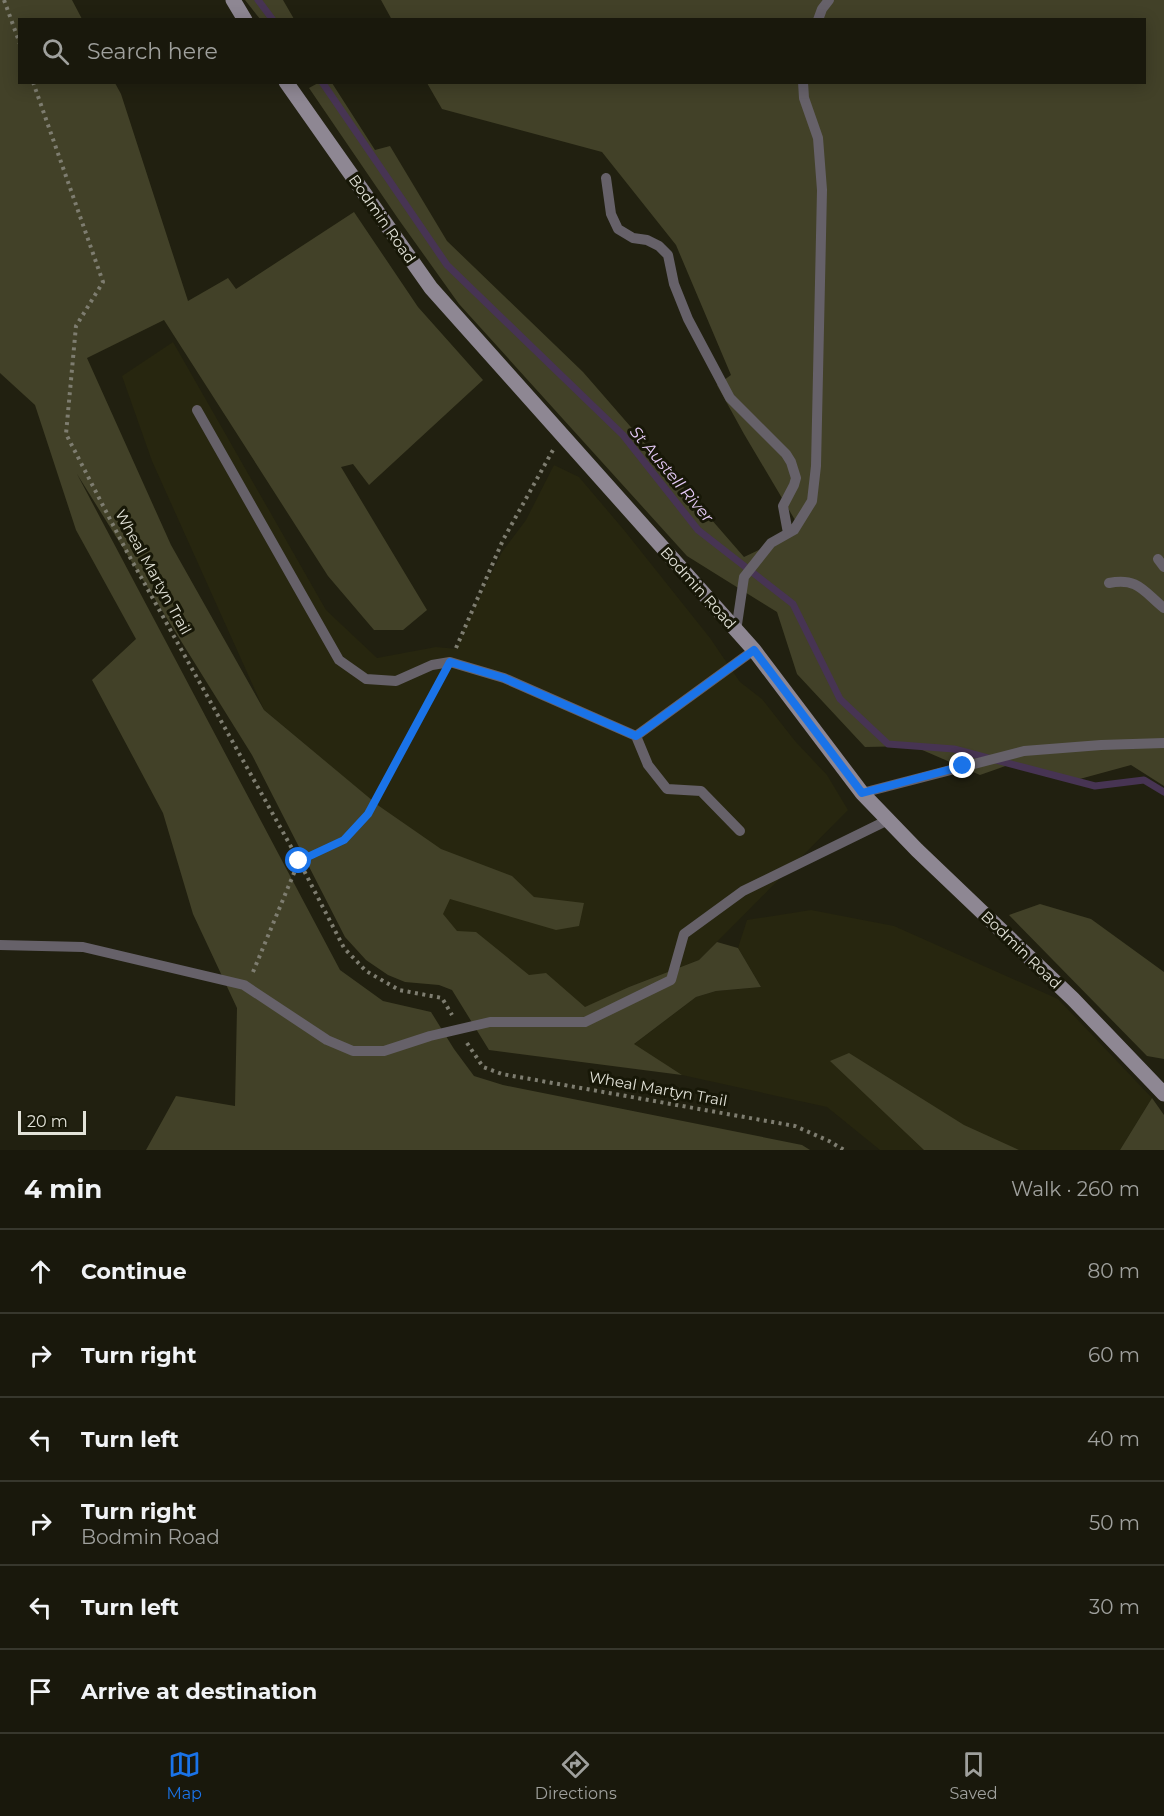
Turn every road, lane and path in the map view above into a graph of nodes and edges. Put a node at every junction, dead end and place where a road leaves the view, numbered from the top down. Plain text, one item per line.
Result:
1 (4, 0) edge
2 (233, 0) edge
3 (828, 0) edge
4 (244, 18) edge
5 (819, 18) edge
6 (18, 38) edge
7 (34, 84) edge
8 (287, 84) edge
9 (803, 84) edge
10 (606, 178) dead end
11 (197, 410) dead end
12 (561, 434) junction
13 (788, 534) junction
14 (1109, 583) dead end
15 (1164, 608) edge
16 (736, 631) junction
17 (754, 650) junction
18 (450, 662) junction
19 (636, 736) junction
20 (1164, 743) edge
21 (862, 793) junction
22 (888, 820) junction
23 (740, 831) dead end
24 (299, 861) junction
25 (0, 945) edge
26 (244, 985) junction
27 (442, 998) dead end
28 (472, 1052) dead end
29 (1164, 1094) edge
30 (844, 1150) edge

1 - 6 path
2 - 4 main road
3 - 5 lane
7 - 24 path, Wheal Martyn Trail
8 - 12 main road, Bodmin Road
9 - 13 lane
10 - 13 lane
11 - 18 lane
12 - 16 main road, Bodmin Road
12 - 18 path
13 - 16 lane
14 - 15 lane
16 - 17 main road, Bodmin Road
17 - 19 lane
17 - 21 main road, Bodmin Road
18 - 19 lane
18 - 24 path
19 - 23 lane
20 - 21 lane
21 - 22 main road, Bodmin Road
22 - 26 lane
22 - 29 main road, Bodmin Road
24 - 26 path
24 - 27 path, Wheal Martyn Trail
25 - 26 lane
28 - 30 path, Wheal Martyn Trail

